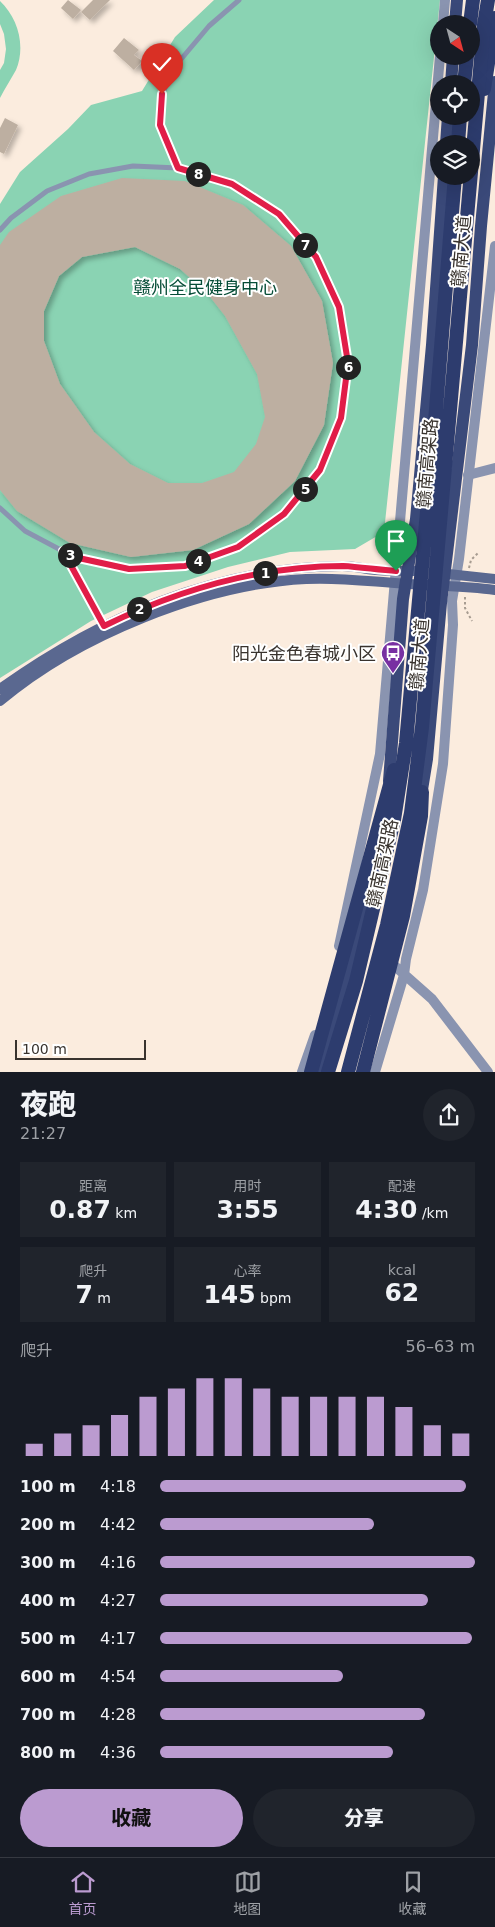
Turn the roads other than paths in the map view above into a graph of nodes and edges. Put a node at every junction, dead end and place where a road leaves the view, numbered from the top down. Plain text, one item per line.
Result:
1 (239, 0) edge
2 (456, 0) edge
3 (473, 0) edge
4 (488, 0) edge
5 (495, 12) edge
6 (448, 15) edge
7 (455, 15) edge
8 (460, 15) edge
9 (471, 15) edge
10 (495, 18) edge
11 (439, 65) edge
12 (495, 82) edge
13 (475, 135) edge
14 (478, 135) edge
15 (178, 168) junction
16 (443, 185) edge
17 (454, 185) edge
18 (470, 185) edge
19 (0, 230) edge
20 (495, 246) edge
21 (495, 468) edge
22 (468, 475) junction
23 (0, 508) edge
24 (63, 551) junction
25 (401, 571) junction
26 (495, 579) edge
27 (449, 580) junction
28 (401, 583) junction
29 (495, 590) edge
30 (104, 626) junction
31 (0, 689) edge
32 (0, 701) edge
33 (407, 726) junction
34 (422, 726) junction
35 (388, 960) junction
36 (404, 975) junction
37 (302, 1072) edge
38 (311, 1072) edge
39 (318, 1072) edge
40 (328, 1072) edge
41 (348, 1072) edge
42 (356, 1072) edge
43 (363, 1072) edge
44 (375, 1072) edge
45 (488, 1072) edge

1 - 15 lane
2 - 5 street
2 - 6 street
2 - 7 main road
2 - 8 highway
3 - 9 highway, bridge
4 - 13 highway, 赣南高架路, bridge
10 - 14 highway, bridge
11 - 25 street
12 - 27 main road, 赣南大道
15 - 19 lane
15 - 24 lane
16 - 25 main road, 赣南大道
17 - 33 highway, 赣南高架路, bridge
18 - 34 highway, 赣南高架路, bridge
20 - 22 street
21 - 22 street
22 - 27 street
23 - 24 lane
24 - 30 lane
25 - 27 main road
25 - 28 main road, 赣南大道
25 - 30 main road
26 - 27 main road
27 - 28 main road
27 - 29 main road
27 - 35 main road, 赣南大道
27 - 36 street
28 - 32 main road
28 - 37 street
28 - 39 main road, 赣南大道
30 - 31 main road
33 - 38 highway, bridge
33 - 40 highway, 赣南高架路, bridge
34 - 41 highway, 赣南高架路, bridge
34 - 43 highway, bridge
35 - 36 street
35 - 42 main road, 赣南大道
36 - 44 street
36 - 45 street

